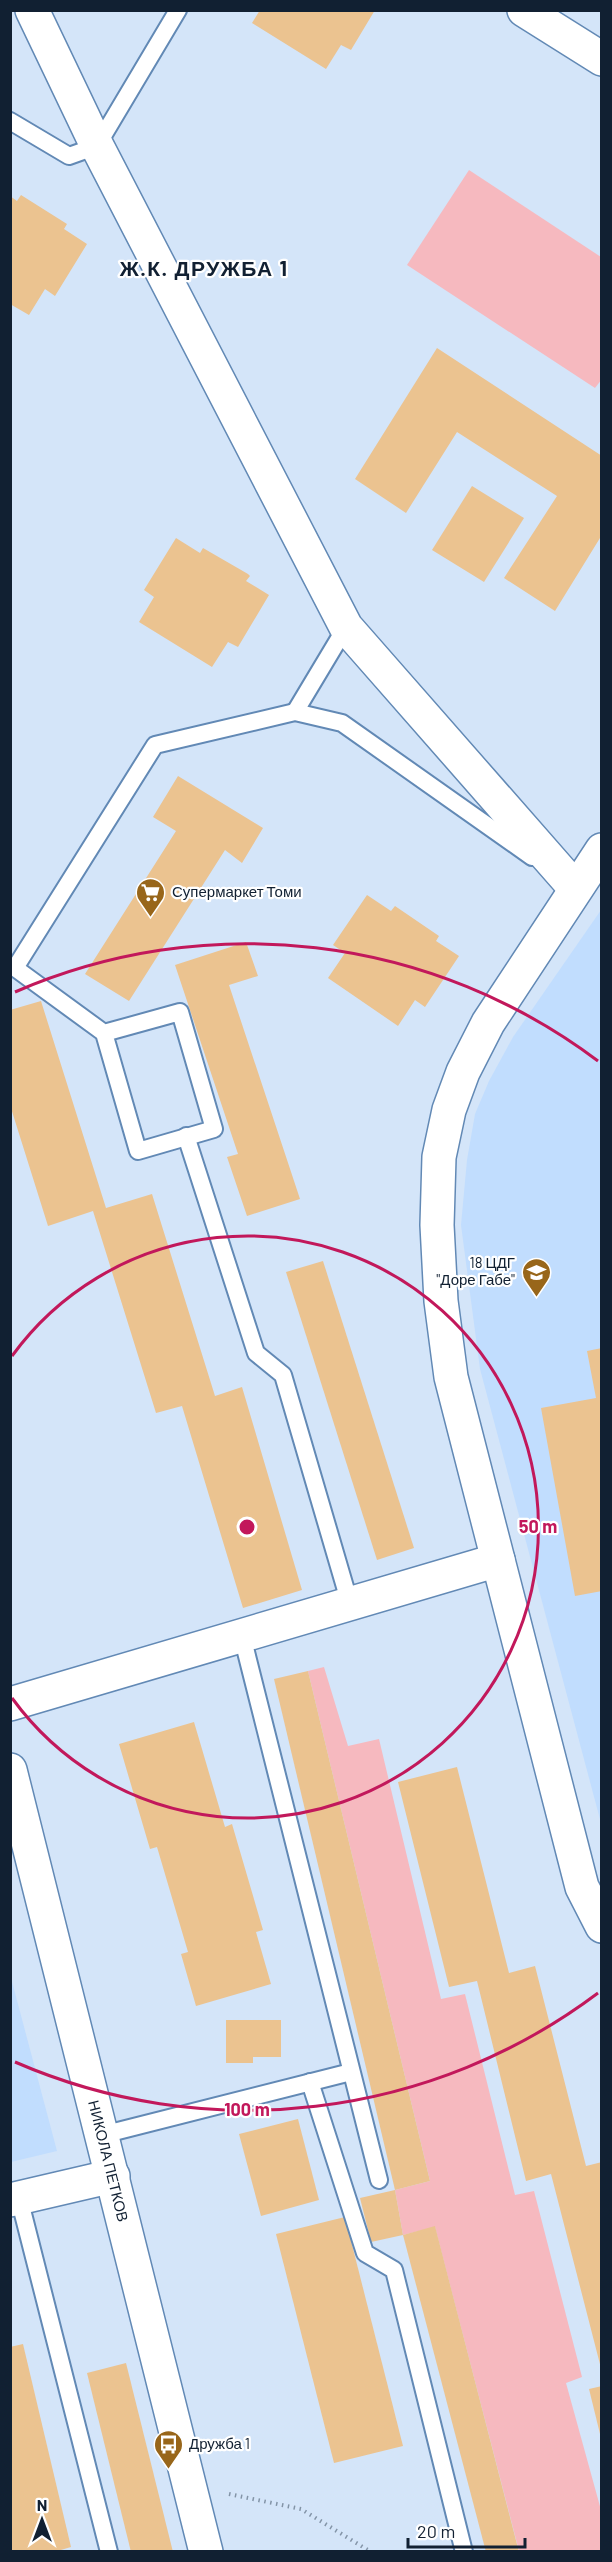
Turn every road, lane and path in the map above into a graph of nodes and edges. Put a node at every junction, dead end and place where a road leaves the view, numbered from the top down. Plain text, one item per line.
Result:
1 (32, 10) edge
2 (178, 10) edge
3 (524, 10) edge
4 (602, 59) edge
5 (10, 121) edge
6 (98, 146) junction
7 (346, 627) junction
8 (295, 712) junction
9 (602, 850) edge
10 (575, 888) junction
11 (104, 1033) junction
12 (186, 1136) junction
13 (498, 1560) junction
14 (350, 1604) junction
15 (242, 1636) junction
16 (10, 1704) edge
17 (10, 1770) edge
18 (602, 1926) edge
19 (351, 2072) junction
20 (310, 2082) junction
21 (102, 2135) junction
22 (112, 2176) junction
23 (379, 2180) dead end
24 (15, 2199) edge
25 (190, 2486) junction
26 (109, 2552) edge
27 (206, 2552) edge
28 (371, 2552) edge
29 (464, 2552) edge

1 - 6 street
2 - 6 lane
3 - 4 street
5 - 6 lane
6 - 7 street
7 - 8 lane
7 - 10 street
8 - 10 lane
8 - 11 lane
9 - 10 street
10 - 13 street
11 - 12 lane
11 - 12 lane
12 - 14 lane
13 - 14 street
13 - 18 street
14 - 15 street
15 - 16 street
15 - 19 lane
17 - 21 street, НИКОЛА ПЕТКОВ
19 - 20 lane
19 - 23 lane
20 - 21 lane
20 - 29 lane
21 - 22 street, НИКОЛА ПЕТКОВ
22 - 24 street
22 - 25 street, НИКОЛА ПЕТКОВ
24 - 26 lane
25 - 27 street, НИКОЛА ПЕТКОВ
25 - 28 path

